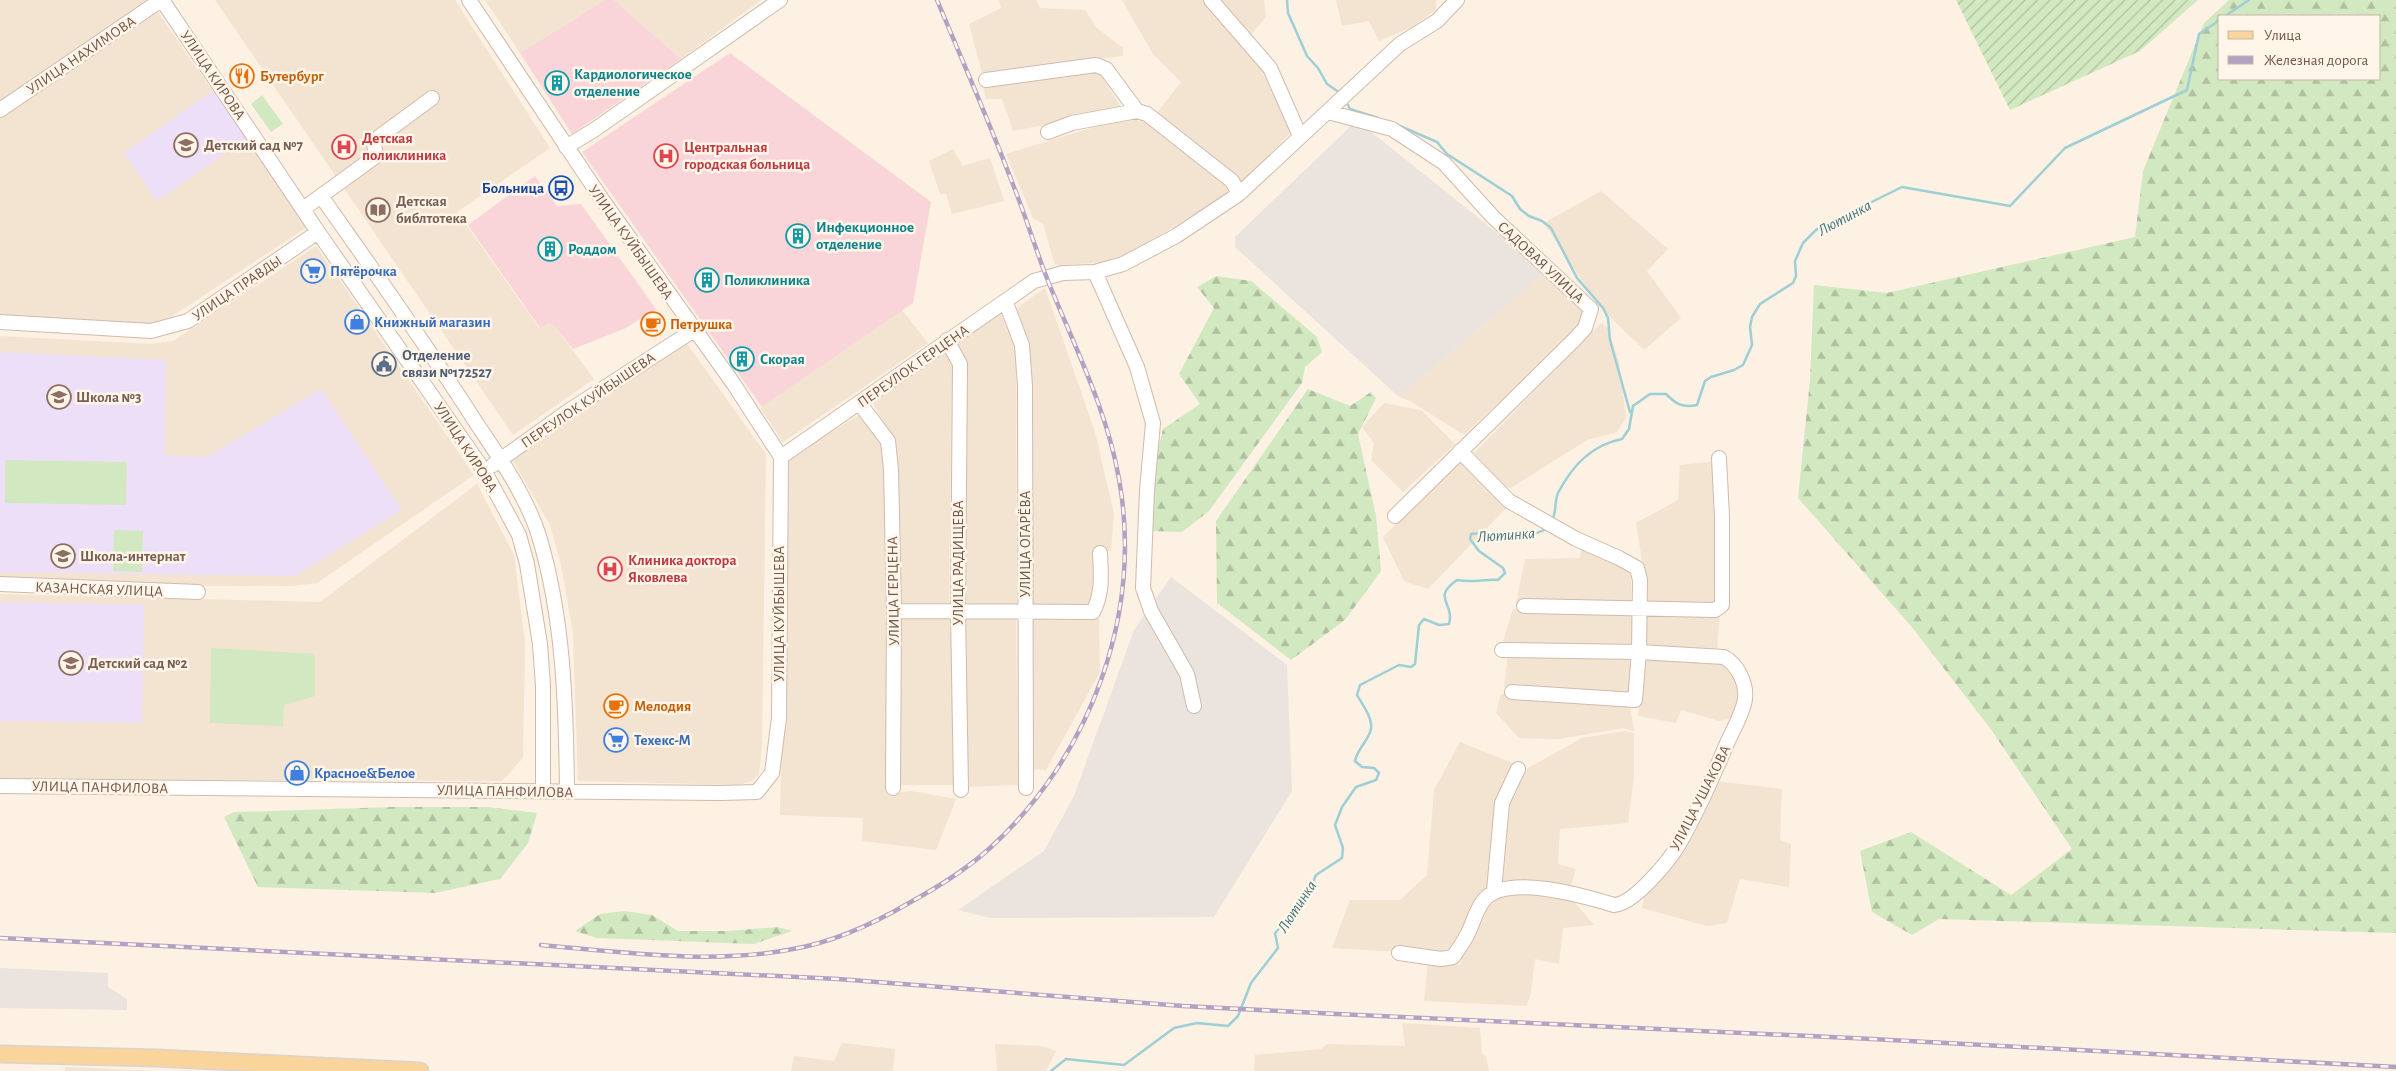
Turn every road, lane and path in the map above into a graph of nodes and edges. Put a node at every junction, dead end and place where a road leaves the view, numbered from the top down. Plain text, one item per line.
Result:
1 (161, 0) edge
2 (469, 0) edge
3 (780, 0) edge
4 (1211, 0) edge
5 (1452, 2) edge
6 (986, 80) dead end
7 (432, 98) dead end
8 (0, 110) edge
9 (1137, 111) junction
10 (1328, 112) junction
11 (1048, 132) dead end
12 (1300, 136) junction
13 (566, 147) junction
14 (1239, 194) junction
15 (322, 196) junction
16 (303, 209) junction
17 (318, 232) junction
18 (1095, 272) junction
19 (1006, 302) junction
20 (0, 322) edge
21 (694, 330) junction
22 (947, 340) junction
23 (860, 404) junction
24 (1460, 451) junction
25 (781, 457) junction
26 (1718, 458) dead end
27 (500, 459) junction
28 (485, 472) junction
29 (1395, 516) dead end
30 (1100, 553) dead end
31 (0, 584) edge
32 (198, 592) dead end
33 (1524, 606) dead end
34 (1640, 609) junction
35 (894, 611) junction
36 (958, 611) junction
37 (1024, 613) junction
38 (1502, 650) dead end
39 (1639, 652) junction
40 (1512, 692) dead end
41 (1194, 706) dead end
42 (1518, 769) dead end
43 (766, 783) joint
44 (0, 786) edge
45 (893, 788) dead end
46 (1026, 788) dead end
47 (960, 790) dead end
48 (542, 791) junction
49 (567, 791) junction
50 (1494, 891) junction
51 (1399, 953) dead end
52 (0, 1054) edge
53 (420, 1071) edge

1 - 8 street, УЛИЦА НАХИМОВА
1 - 16 street, УЛИЦА КИРОВА
2 - 13 street, УЛИЦА КУЙБЫШЕВА
3 - 13 street
4 - 12 street
5 - 10 street
6 - 9 street
7 - 15 street
9 - 11 street
9 - 14 street
10 - 12 street
10 - 24 street, САДОВАЯ УЛИЦА
12 - 14 street
13 - 21 street, УЛИЦА КУЙБЫШЕВА
14 - 18 street
15 - 16 street
15 - 27 street, УЛИЦА КИРОВА
16 - 17 street, УЛИЦА КИРОВА
17 - 20 street, УЛИЦА ПРАВДЫ
17 - 28 street, УЛИЦА КИРОВА
18 - 19 street, ПЕРЕУЛОК ГЕРЦЕНА
18 - 41 street
19 - 22 street, ПЕРЕУЛОК ГЕРЦЕНА
19 - 37 street, УЛИЦА ОГАРЁВА
21 - 25 street, УЛИЦА КУЙБЫШЕВА
21 - 27 street, ПЕРЕУЛОК КУЙБЫШЕВА
22 - 23 street, ПЕРЕУЛОК ГЕРЦЕНА
22 - 36 street, УЛИЦА РАДИЩЕВА
23 - 25 street, ПЕРЕУЛОК ГЕРЦЕНА
23 - 35 street, УЛИЦА ГЕРЦЕНА
24 - 29 street, САДОВАЯ УЛИЦА
24 - 34 street
25 - 43 street, УЛИЦА КУЙБЫШЕВА
26 - 34 street
27 - 28 street, ПЕРЕУЛОК КУЙБЫШЕВА
27 - 49 street, УЛИЦА КИРОВА
28 - 48 street, УЛИЦА КИРОВА
30 - 37 street
31 - 32 street, КАЗАНСКАЯ УЛИЦА
33 - 34 street
34 - 39 street
35 - 36 street
35 - 45 street, УЛИЦА ГЕРЦЕНА
36 - 37 street
36 - 47 street, УЛИЦА РАДИЩЕВА
37 - 46 street, УЛИЦА ОГАРЁВА
38 - 39 street
39 - 40 street
39 - 50 street, УЛИЦА УШАКОВА
42 - 50 street
43 - 49 street, УЛИЦА ПАНФИЛОВА
44 - 48 street, УЛИЦА ПАНФИЛОВА
48 - 49 street, УЛИЦА ПАНФИЛОВА
50 - 51 street
52 - 53 main road

